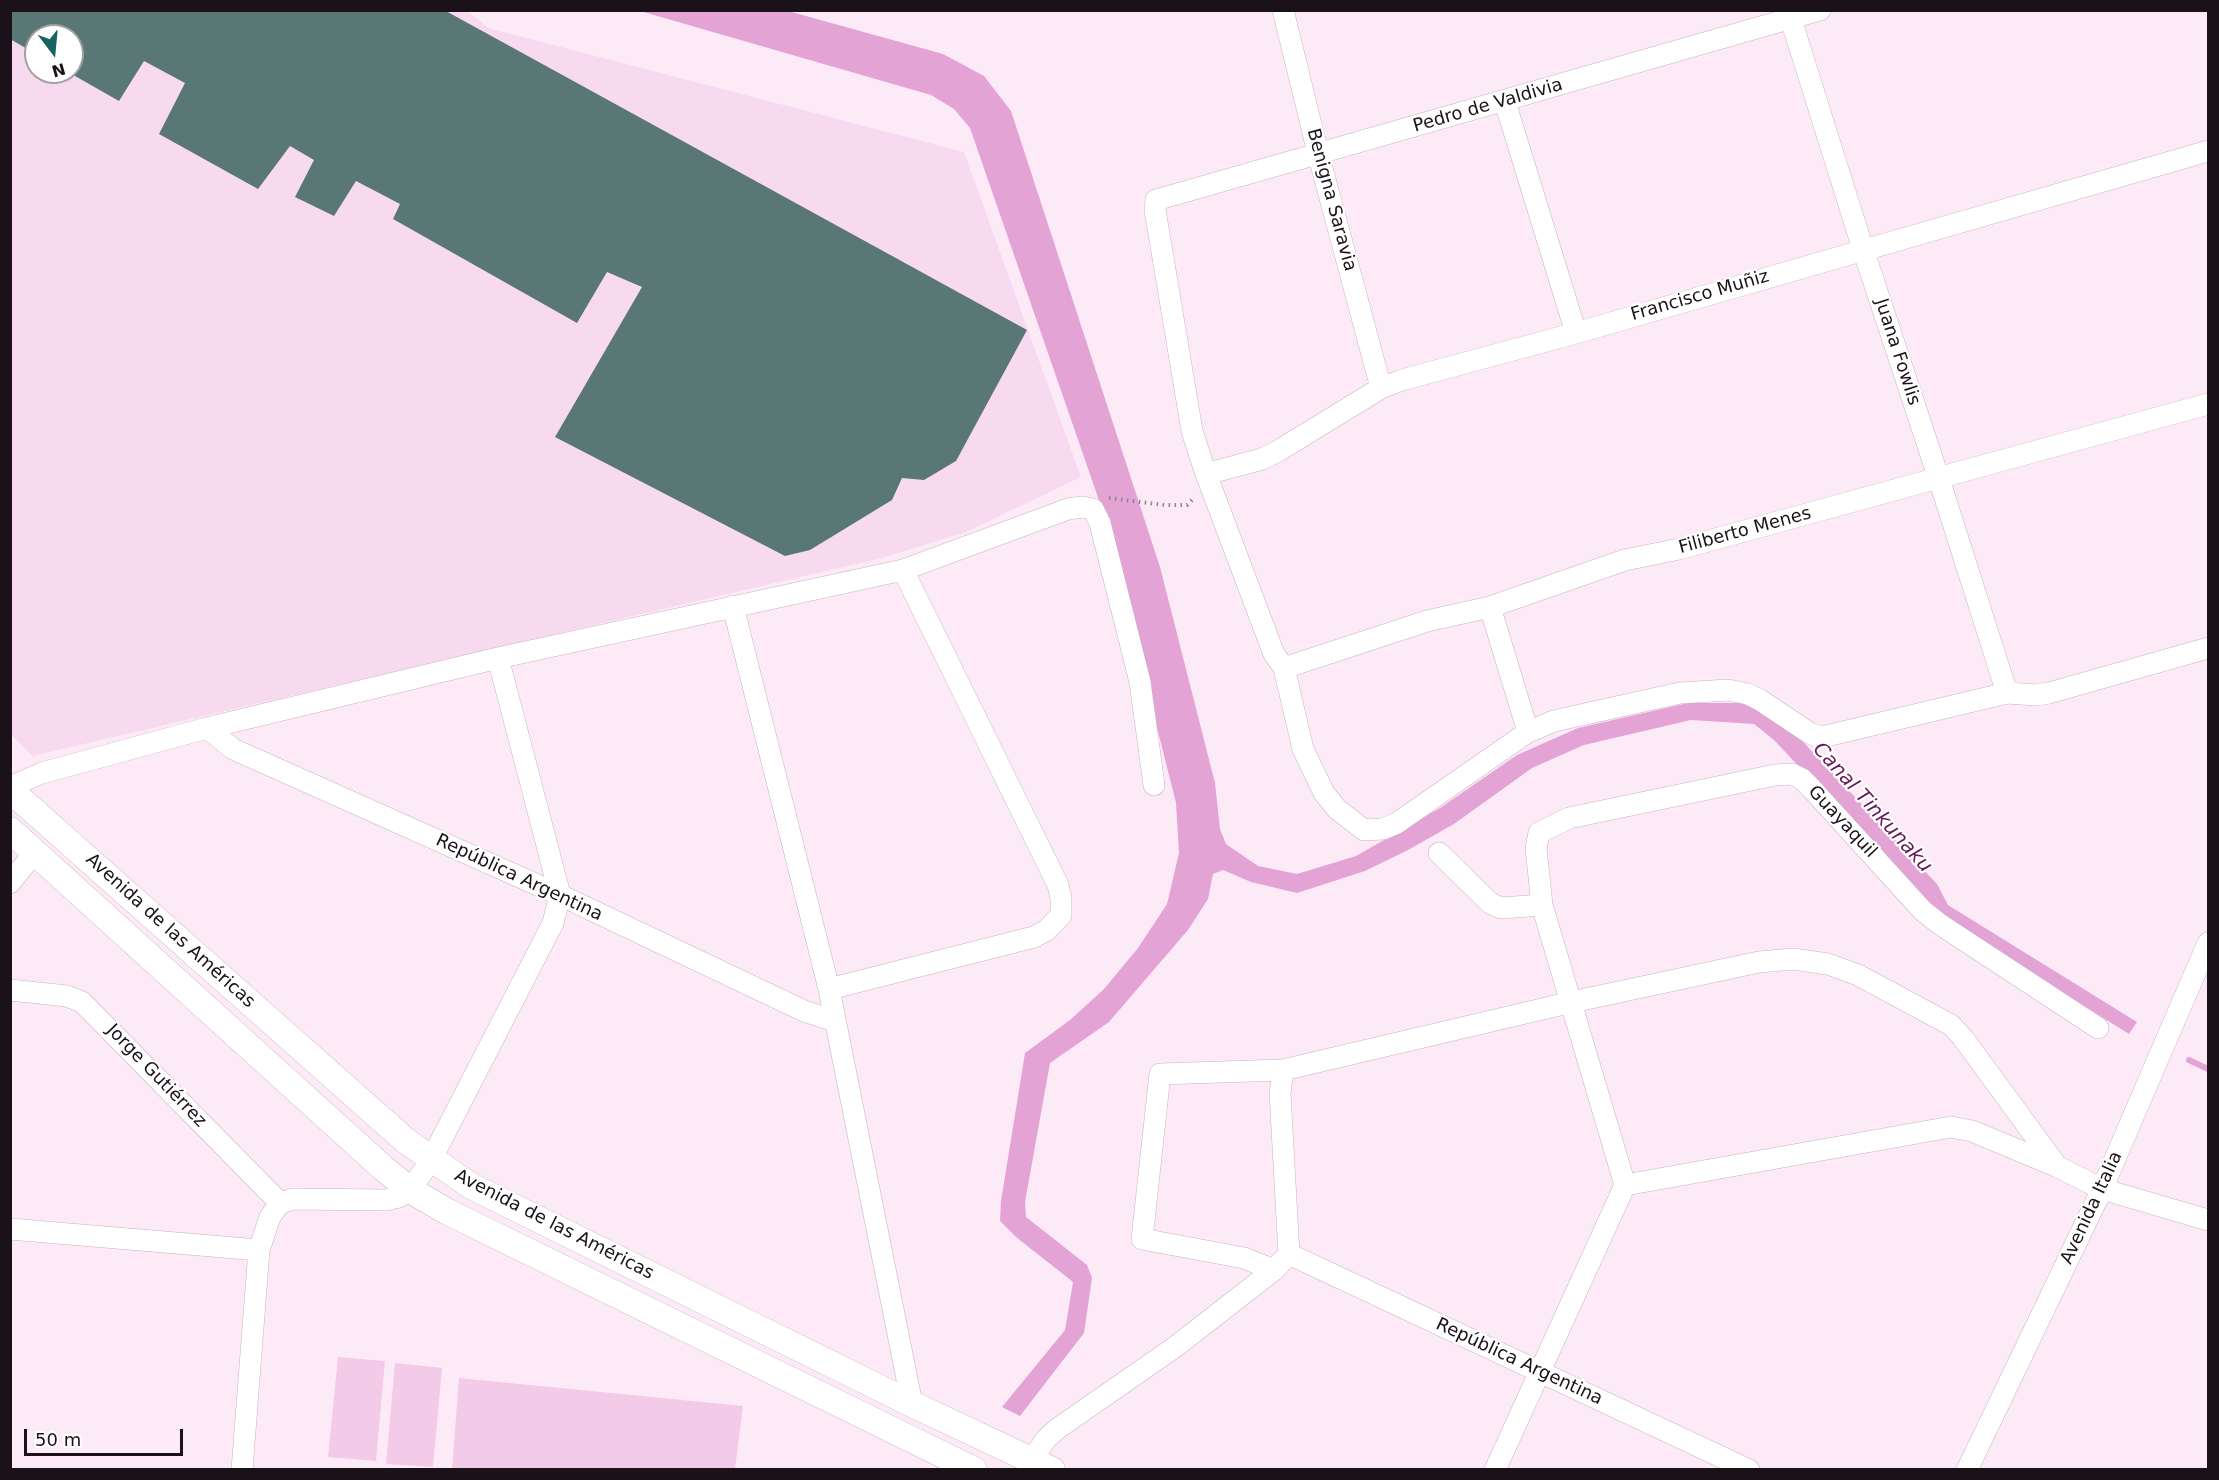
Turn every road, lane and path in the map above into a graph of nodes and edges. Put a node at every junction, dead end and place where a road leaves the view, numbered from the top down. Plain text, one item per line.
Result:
1 (1283, 10) edge
2 (1820, 10) edge
3 (1790, 15) edge
4 (1505, 102) junction
5 (2208, 151) edge
6 (1318, 153) junction
7 (1863, 249) junction
8 (1576, 333) junction
9 (1381, 388) junction
10 (2208, 404) edge
11 (1208, 479) junction
12 (1940, 479) junction
13 (1100, 496) dead end
14 (903, 570) junction
15 (733, 606) junction
16 (1490, 607) junction
17 (2208, 648) edge
18 (498, 658) junction
19 (1284, 668) junction
20 (2007, 693) junction
21 (207, 728) junction
22 (1528, 732) junction
23 (1154, 785) dead end
24 (10, 789) edge
25 (10, 830) edge
26 (35, 852) junction
27 (1439, 853) dead end
28 (10, 883) edge
29 (560, 895) junction
30 (1542, 905) junction
31 (2208, 943) edge
32 (829, 988) junction
33 (10, 990) edge
34 (1572, 1002) junction
35 (835, 1021) junction
36 (2098, 1028) dead end
37 (1283, 1070) junction
38 (431, 1160) junction
39 (2056, 1166) junction
40 (1625, 1185) junction
41 (2102, 1189) junction
42 (410, 1190) junction
43 (280, 1203) junction
44 (2208, 1220) edge
45 (10, 1229) edge
46 (260, 1250) junction
47 (1289, 1254) junction
48 (1274, 1270) junction
49 (1541, 1372) junction
50 (912, 1404) junction
51 (970, 1431) junction
52 (1038, 1466) edge
53 (971, 1469) edge
54 (242, 1470) edge
55 (1495, 1470) edge
56 (1749, 1470) edge
57 (1967, 1470) edge

1 - 6 street, Benigna Saravia
2 - 3 street, Pedro de Valdivia
3 - 4 street, Pedro de Valdivia
3 - 7 street, Juana Fowlis
4 - 6 street, Pedro de Valdivia
4 - 8 street
5 - 7 street, Francisco Muñiz
6 - 9 street, Benigna Saravia
6 - 11 street, Pedro de Valdivia
7 - 8 street, Francisco Muñiz
7 - 12 street, Juana Fowlis
8 - 9 street, Francisco Muñiz
9 - 11 street, Francisco Muñiz
10 - 12 street, Filiberto Menes
11 - 13 path
11 - 19 street
12 - 16 street, Filiberto Menes
12 - 20 street, Juana Fowlis
14 - 15 street
14 - 23 street
14 - 32 street
15 - 18 street
15 - 32 street
16 - 19 street, Filiberto Menes
16 - 22 street
17 - 20 street
18 - 21 street
18 - 29 street
19 - 22 street
20 - 22 street
21 - 24 street
21 - 29 street, República Argentina
24 - 38 main road, Avenida de las Américas
25 - 26 main road, Avenida de las Américas
26 - 28 street
26 - 42 main road, Avenida de las Américas
27 - 30 street
29 - 35 street, República Argentina
29 - 38 street
30 - 34 street
30 - 36 street, Guayaquil
31 - 41 street, Avenida Italia
32 - 35 street
33 - 43 street, Jorge Gutiérrez
34 - 37 street
34 - 39 street
34 - 40 street
35 - 50 street
37 - 47 street
37 - 48 street
38 - 42 street
38 - 50 main road, Avenida de las Américas
39 - 40 street
39 - 41 street
40 - 49 street
41 - 44 street
41 - 57 street, Avenida Italia
42 - 43 street
42 - 53 main road, Avenida de las Américas
43 - 46 street
45 - 46 street
46 - 54 street
47 - 48 street
47 - 49 street, República Argentina
48 - 52 street
49 - 55 street
49 - 56 street, República Argentina
50 - 51 main road, Avenida de las Américas
51 - 52 main road, Avenida de las Américas
51 - 53 main road

